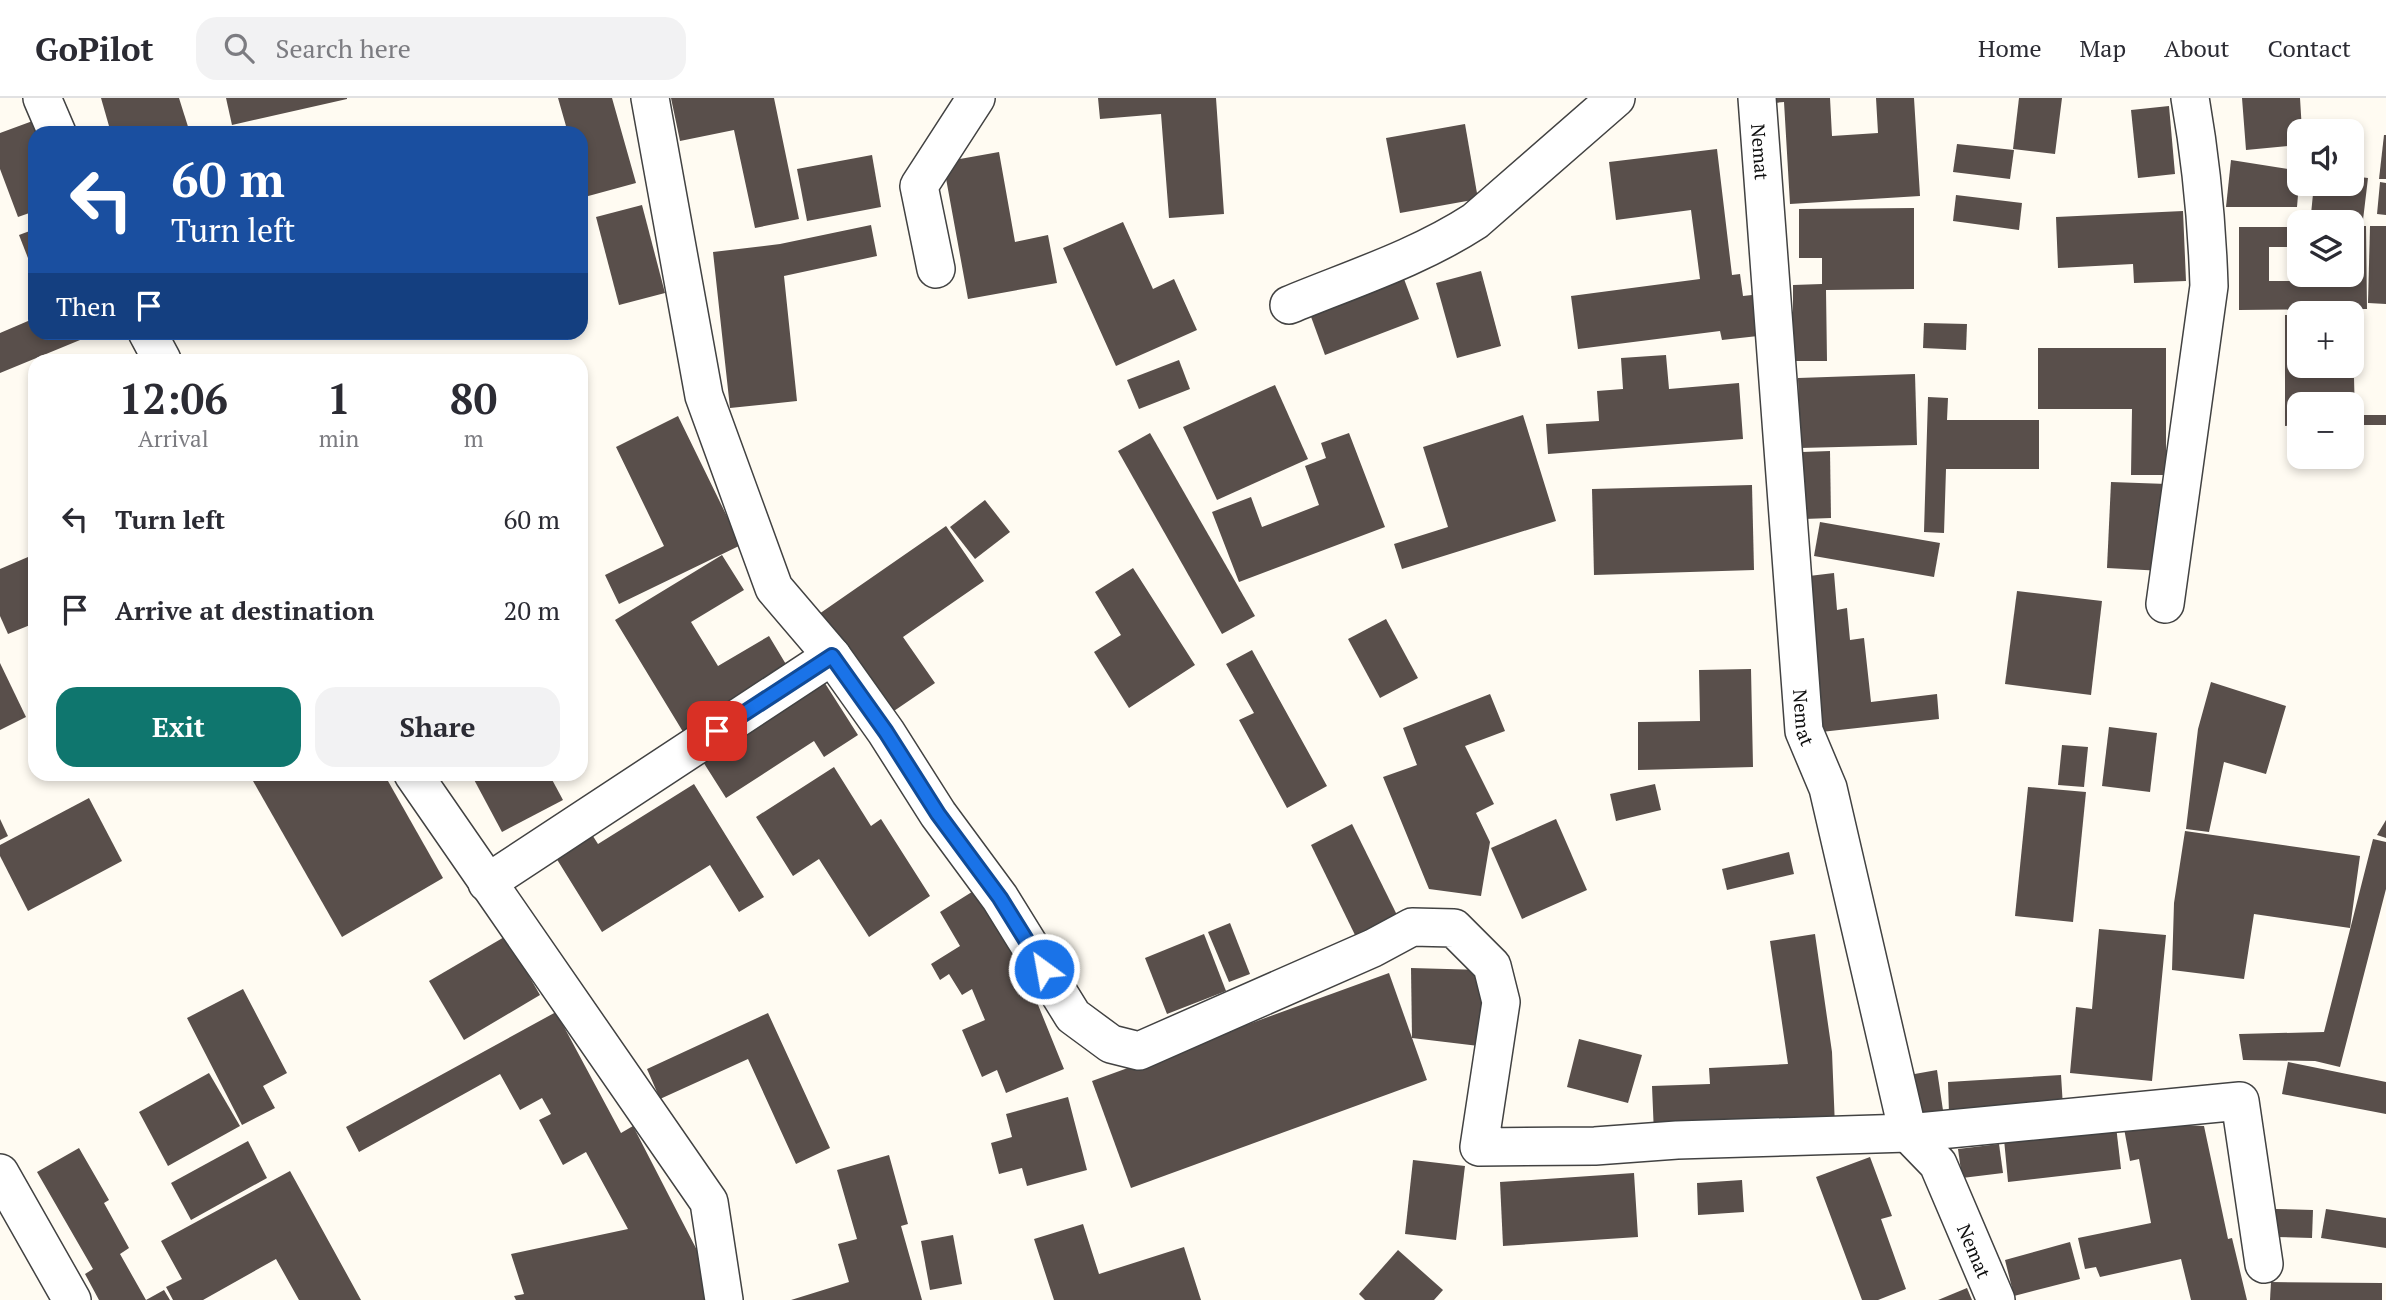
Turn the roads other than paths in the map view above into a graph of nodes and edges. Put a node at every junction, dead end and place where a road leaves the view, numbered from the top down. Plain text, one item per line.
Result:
1 (42, 98) edge
2 (650, 98) edge
3 (976, 98) edge
4 (1616, 98) edge
5 (1757, 98) edge
6 (2190, 98) edge
7 (54, 126) edge
8 (936, 269) dead end
9 (1289, 305) dead end
10 (2165, 604) dead end
11 (832, 656) junction
12 (418, 781) edge
13 (487, 883) junction
14 (1908, 1133) junction
15 (0, 1173) edge
16 (2264, 1264) dead end
17 (60, 1300) edge
18 (724, 1300) edge
19 (1997, 1300) edge

1 - 7 street
2 - 11 street
3 - 8 street
4 - 9 street
5 - 14 street, Nemat
6 - 10 street
11 - 13 street
11 - 14 street
12 - 13 street
13 - 18 street
14 - 16 street
14 - 19 street, Nemat
15 - 17 street

